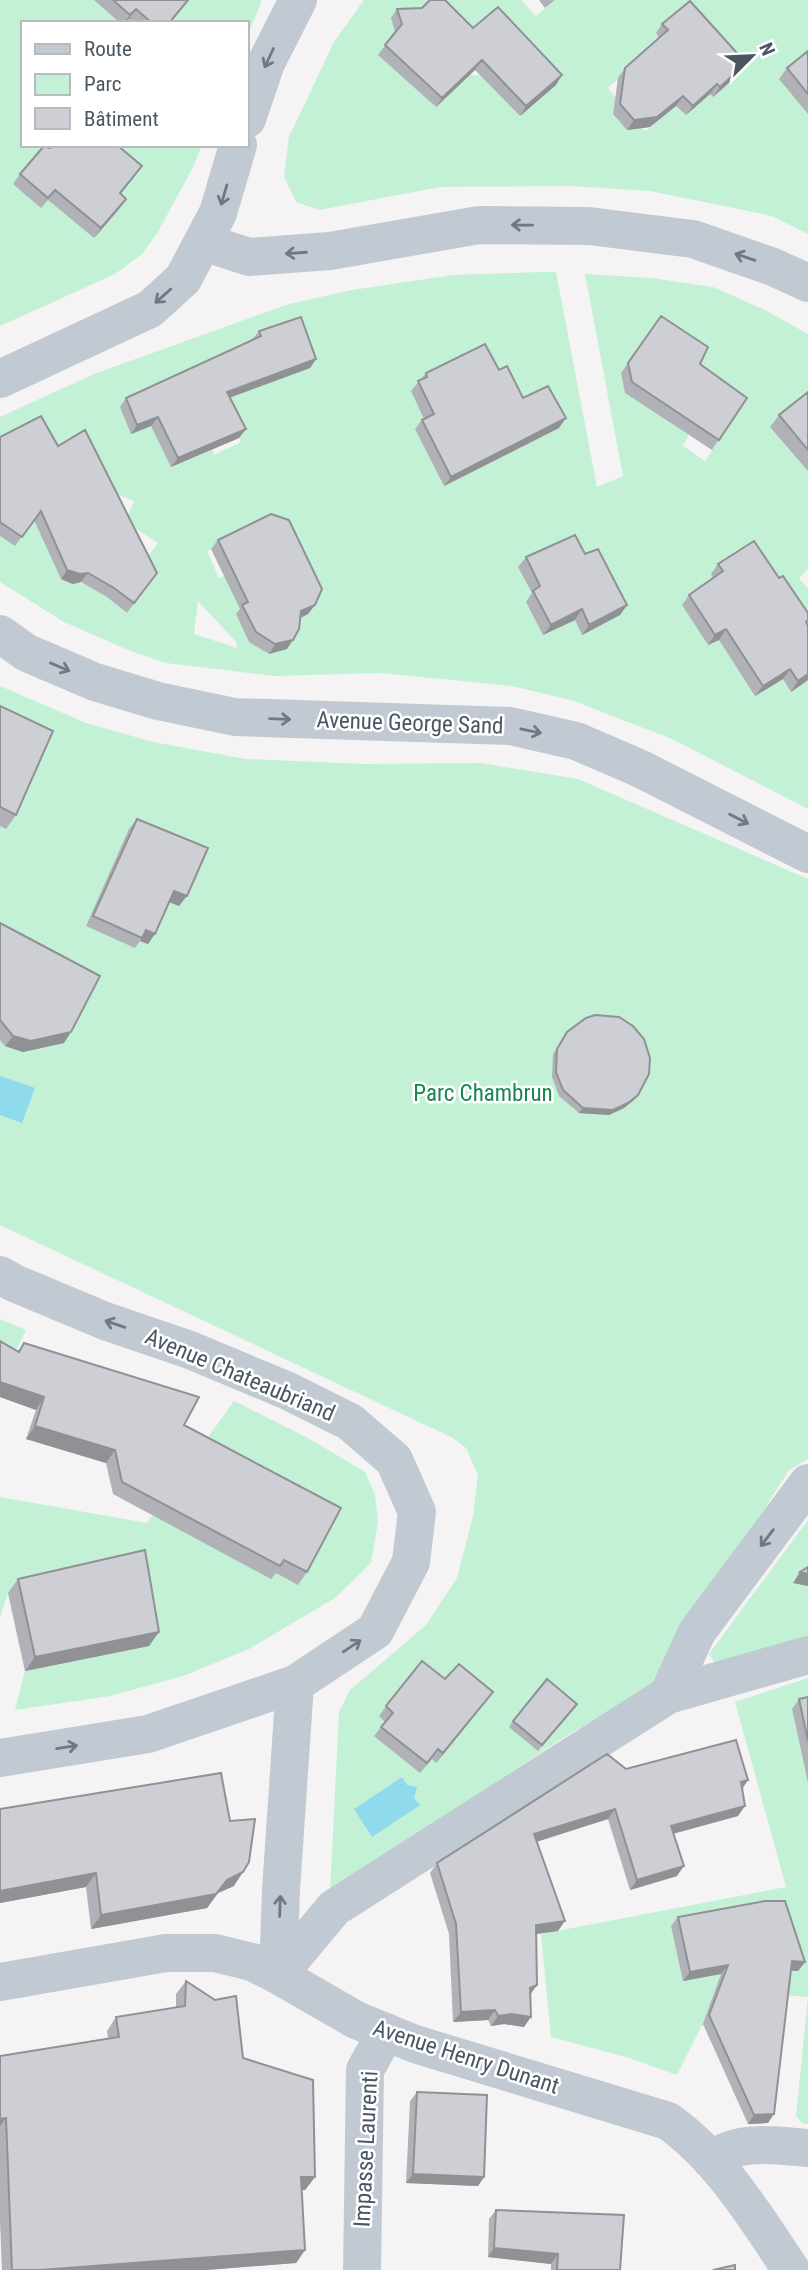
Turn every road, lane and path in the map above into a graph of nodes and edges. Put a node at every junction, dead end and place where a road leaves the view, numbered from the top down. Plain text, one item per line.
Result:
1 (298, 0) edge
2 (248, 116) edge
3 (237, 147) edge
4 (203, 242) junction
5 (808, 284) edge
6 (0, 379) edge
7 (0, 635) edge
8 (808, 854) edge
9 (0, 1275) edge
10 (808, 1483) edge
11 (808, 1655) edge
12 (295, 1684) junction
13 (668, 1695) junction
14 (0, 1758) edge
15 (278, 1975) junction
16 (0, 1982) edge
17 (386, 2032) junction
18 (808, 2148) edge
19 (710, 2160) junction
20 (362, 2270) edge
21 (791, 2270) edge

1 -> 2 street
3 -> 4 street
5 -> 4 street
4 -> 6 street
7 -> 8 street, Avenue George Sand
12 -> 9 street, Avenue Chateaubriand
10 -> 13 street
11 - 13 street
14 -> 12 street, Avenue Chateaubriand
15 -> 12 street
13 - 15 street
15 - 16 street, Avenue Henry Dunant
15 - 17 street, Avenue Henry Dunant
17 - 19 street, Avenue Henry Dunant
17 - 20 street, Impasse Laurenti
18 - 19 street
19 - 21 street, Avenue Henry Dunant

